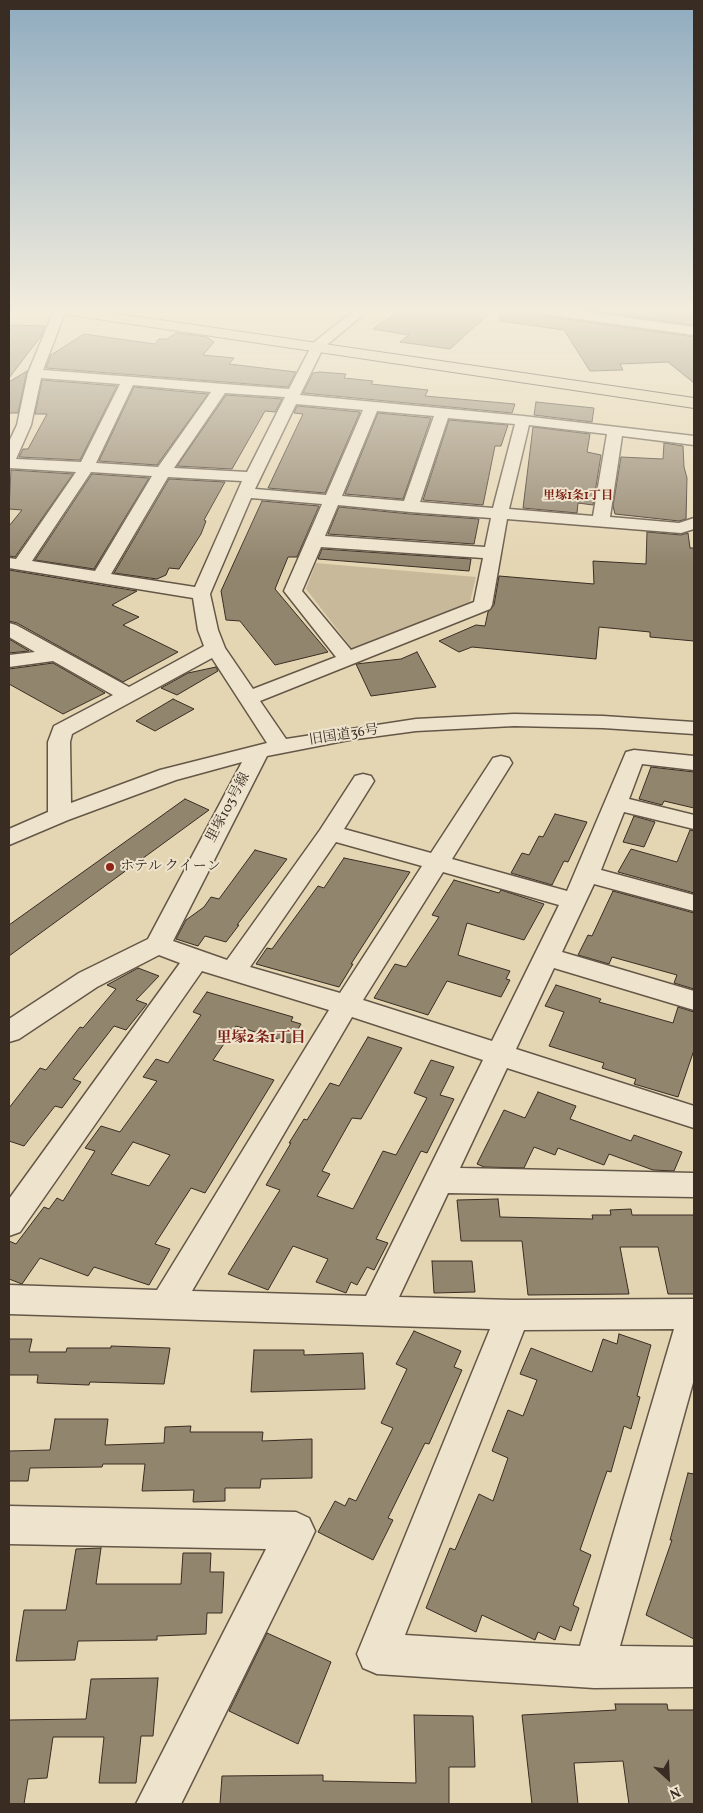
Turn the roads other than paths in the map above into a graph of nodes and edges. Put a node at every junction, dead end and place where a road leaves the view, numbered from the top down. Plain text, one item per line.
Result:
1 (30, 395) edge
2 (122, 395) edge
3 (216, 395) edge
4 (278, 395) edge
5 (639, 395) edge
6 (293, 396) junction
7 (694, 403) edge
8 (372, 406) junction
9 (443, 412) junction
10 (523, 420) junction
11 (9, 424) edge
12 (24, 425) junction
13 (615, 432) junction
14 (694, 440) edge
15 (9, 458) edge
16 (9, 464) edge
17 (86, 468) junction
18 (162, 473) junction
19 (252, 477) junction
20 (244, 493) junction
21 (330, 500) junction
22 (410, 507) junction
23 (500, 513) junction
24 (601, 521) junction
25 (694, 523) edge
26 (315, 542) junction
27 (491, 553) junction
28 (15, 564) edge
29 (100, 578) junction
30 (201, 594) junction
31 (9, 629) edge
32 (215, 648) junction
33 (54, 655) junction
34 (348, 659) junction
35 (9, 661) edge
36 (127, 694) junction
37 (247, 699) junction
38 (694, 728) edge
39 (270, 748) junction
40 (501, 763) dead end
41 (694, 763) edge
42 (363, 781) dead end
43 (617, 803) junction
44 (60, 815) junction
45 (694, 822) edge
46 (330, 833) junction
47 (9, 838) edge
48 (436, 862) junction
49 (587, 874) junction
50 (574, 901) junction
51 (694, 903) edge
52 (158, 945) junction
53 (547, 957) junction
54 (196, 960) junction
55 (233, 971) junction
56 (694, 1001) edge
57 (346, 1005) junction
58 (9, 1032) edge
59 (501, 1054) junction
60 (694, 1117) edge
61 (438, 1180) junction
62 (694, 1185) edge
63 (9, 1222) edge
64 (9, 1300) edge
65 (166, 1304) junction
66 (376, 1309) junction
67 (513, 1314) junction
68 (694, 1314) edge
69 (694, 1319) edge
70 (9, 1525) edge
71 (594, 1667) junction
72 (694, 1667) edge
73 (158, 1804) edge

1 - 12 street
2 - 17 street
3 - 18 street
4 - 6 street
5 - 7 highway
6 - 8 street
6 - 19 street
8 - 9 street
8 - 21 street
9 - 10 street
9 - 22 street
10 - 13 street
10 - 23 street
11 - 12 street
12 - 15 street
13 - 14 street
13 - 24 street
16 - 17 street
17 - 18 street
17 - 28 street
18 - 19 street
18 - 29 street
19 - 20 street
20 - 21 street
20 - 30 street
21 - 22 street
21 - 26 street
22 - 23 street
23 - 24 street
23 - 27 street
24 - 25 street
26 - 27 street
26 - 34 street
27 - 34 street
28 - 29 street
29 - 30 street
30 - 32 street
31 - 33 street
32 - 36 street
32 - 37 street
33 - 35 street
33 - 36 street
34 - 37 street
36 - 44 street
37 - 39 street
38 - 39 street, 旧国道36号
39 - 44 street, 旧国道36号
39 - 52 street, 里塚103号線
40 - 48 street
41 - 43 street
42 - 46 street
43 - 45 street
43 - 49 street
44 - 47 street, 旧国道36号
46 - 48 street
46 - 55 street
48 - 50 street
48 - 57 street
49 - 50 street
49 - 51 street
50 - 53 street
52 - 54 street
52 - 58 street
53 - 56 street
53 - 59 street
54 - 55 street
54 - 63 street
55 - 57 street
57 - 59 street
57 - 65 street
59 - 60 street
59 - 61 street
61 - 62 street
61 - 66 street
64 - 65 street
65 - 66 street
66 - 67 street
67 - 68 street
67 - 71 street
69 - 71 street
70 - 73 street
71 - 72 street

